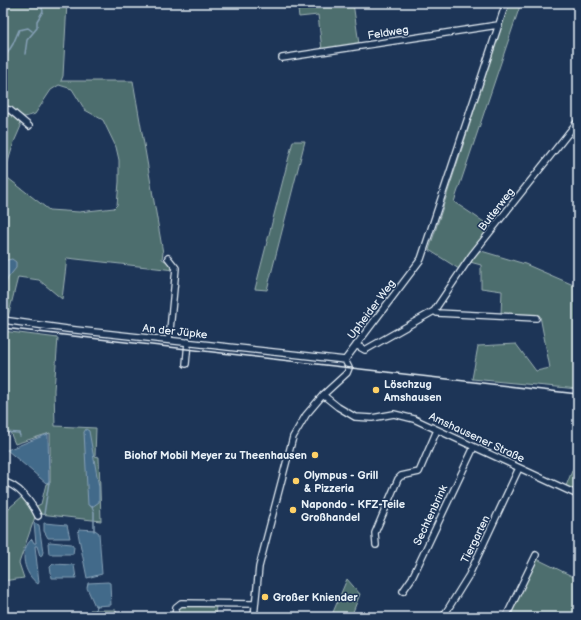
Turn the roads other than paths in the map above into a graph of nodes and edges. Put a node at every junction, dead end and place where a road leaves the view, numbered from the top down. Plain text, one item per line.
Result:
1 (506, 3) edge
2 (498, 25) junction
3 (282, 58) dead end
4 (3, 109) edge
5 (578, 121) edge
6 (29, 126) dead end
7 (168, 258) dead end
8 (434, 311) junction
9 (536, 318) dead end
10 (3, 320) edge
11 (169, 340) junction
12 (188, 342) junction
13 (356, 345) junction
14 (345, 360) junction
15 (186, 364) dead end
16 (323, 394) junction
17 (437, 430) junction
18 (474, 447) junction
19 (518, 468) junction
20 (3, 482) edge
21 (578, 495) edge
22 (38, 516) dead end
23 (376, 545) dead end
24 (536, 555) dead end
25 (403, 591) dead end
26 (254, 604) junction
27 (175, 617) edge
28 (254, 617) edge
29 (444, 617) edge
30 (506, 617) edge

1 - 2 street, Upheider Weg
2 - 3 street, Feldweg
2 - 13 street, Upheider Weg
4 - 6 street
5 - 8 street, Butterweg
7 - 11 street
8 - 9 street
8 - 13 street, Butterweg
10 - 11 street, An der Jüpke
11 - 12 street, An der Jüpke
12 - 14 street, An der Jüpke
12 - 15 street
13 - 14 street, Upheider Weg
14 - 16 street, Upheider Weg
16 - 17 street, Amshausener Straße
16 - 26 street, Upheider Weg
17 - 18 street, Amshausener Straße
17 - 23 street
18 - 19 street, Amshausener Straße
18 - 25 street, Sechtenbrink
19 - 21 street, Amshausener Straße
19 - 29 street, Tiergarten
20 - 22 street
24 - 30 street
26 - 27 street
26 - 28 street, Upheider Weg

